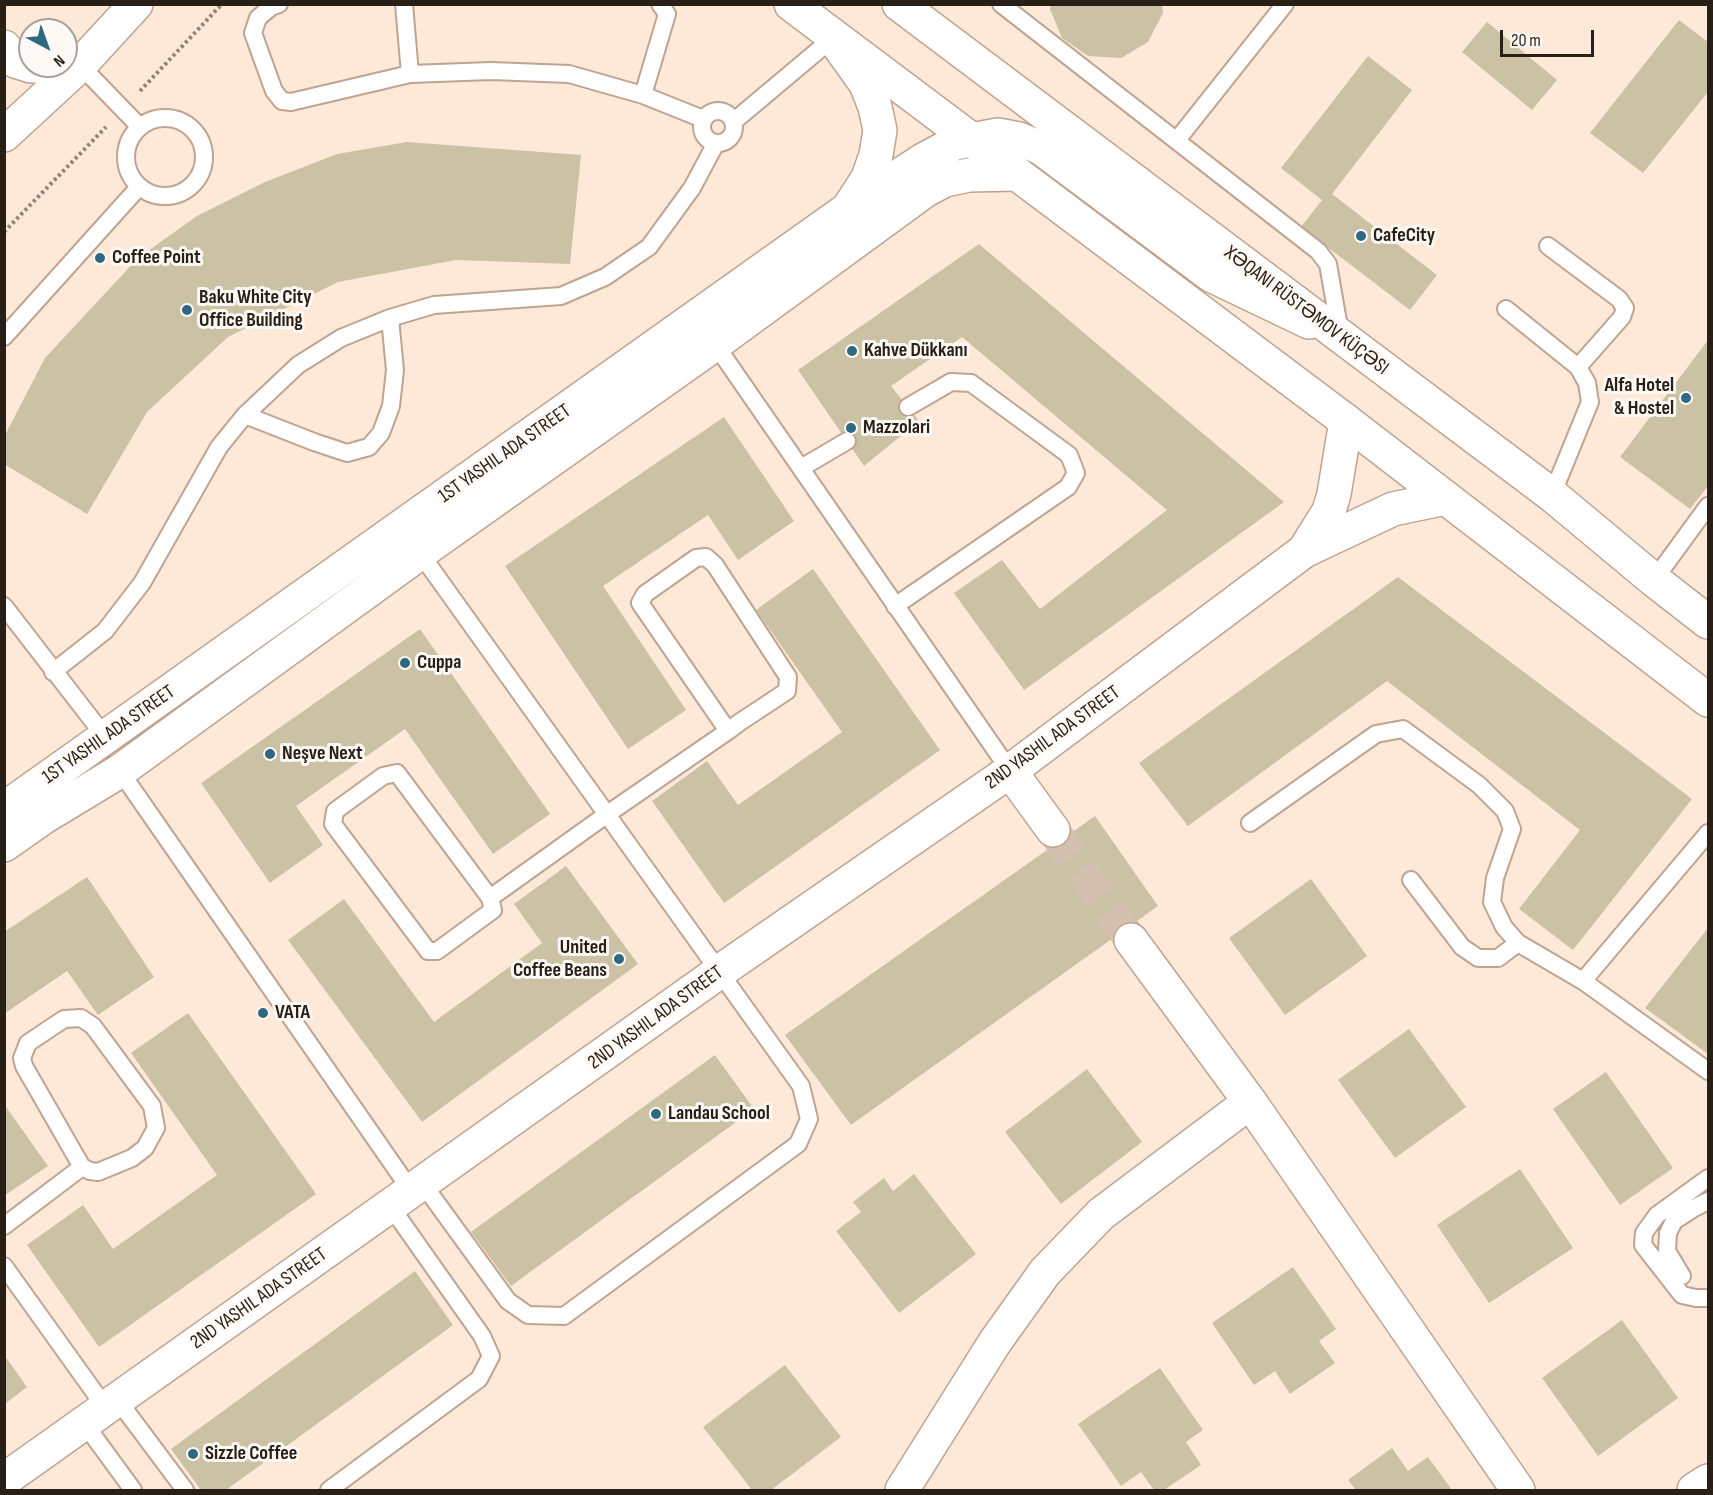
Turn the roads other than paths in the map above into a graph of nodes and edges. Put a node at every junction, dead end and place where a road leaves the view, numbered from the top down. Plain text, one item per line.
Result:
1 (136, 4) edge
2 (279, 4) edge
3 (404, 4) edge
4 (660, 4) edge
5 (790, 4) edge
6 (899, 4) edge
7 (1001, 4) edge
8 (1285, 4) edge
9 (833, 38) junction
10 (4, 47) edge
11 (80, 65) junction
12 (410, 74) junction
13 (643, 95) junction
14 (704, 119) junction
15 (734, 122) junction
16 (140, 127) junction
17 (4, 135) edge
18 (970, 139) junction
19 (1177, 140) junction
20 (716, 143) junction
21 (1016, 174) junction
22 (140, 187) junction
23 (848, 209) junction
24 (1548, 246) dead end
25 (1506, 309) dead end
26 (390, 318) junction
27 (4, 337) edge
28 (1341, 337) junction
29 (715, 344) junction
30 (1578, 367) junction
31 (908, 407) dead end
32 (245, 415) junction
33 (1346, 421) junction
34 (847, 441) dead end
35 (801, 468) junction
36 (1552, 495) junction
37 (1446, 498) junction
38 (1708, 506) edge
39 (1304, 551) junction
40 (420, 554) junction
41 (1654, 580) junction
42 (4, 606) edge
43 (895, 606) junction
44 (1708, 622) edge
45 (54, 672) junction
46 (1708, 700) edge
47 (728, 731) junction
48 (106, 738) junction
49 (120, 771) junction
50 (1010, 771) junction
51 (4, 809) edge
52 (606, 815) junction
53 (1250, 823) dead end
54 (1053, 830) tunnel mouth
55 (1708, 833) edge
56 (4, 845) edge
57 (1411, 880) dead end
58 (490, 898) junction
59 (1131, 940) tunnel mouth
60 (1518, 943) junction
61 (719, 972) junction
62 (1583, 981) junction
63 (1708, 1071) edge
64 (1250, 1102) junction
65 (82, 1167) junction
66 (1708, 1178) edge
67 (408, 1194) junction
68 (1708, 1202) edge
69 (4, 1226) edge
70 (4, 1266) edge
71 (1682, 1276) dead end
72 (1708, 1298) edge
73 (102, 1410) junction
74 (4, 1480) edge
75 (1708, 1481) edge
76 (133, 1491) edge
77 (185, 1491) edge
78 (329, 1491) edge
79 (902, 1491) edge
80 (1518, 1491) edge
81 (1694, 1491) edge

1 - 11 main road
2 - 12 lane
3 - 12 lane
4 - 13 lane
5 - 9 main road
6 - 28 main road, XƏQANI RÜSTƏMOV KÜÇƏSI
7 - 19 lane
8 - 19 lane
9 - 15 lane
9 - 18 main road
9 - 23 main road, 1ST YASHIL ADA STREET
10 - 11 main road
11 - 16 lane
11 - 17 main road
12 - 13 lane
13 - 14 lane
14 - 15 lane
14 - 20 lane
15 - 20 lane
16 - 22 lane
16 - 22 lane
18 - 21 main road
18 - 23 main road
18 - 28 main road
19 - 28 lane
20 - 26 lane
21 - 29 main road, 1ST YASHIL ADA STREET
21 - 33 main road
22 - 27 lane
23 - 48 main road, 1ST YASHIL ADA STREET
24 - 30 lane
25 - 30 lane
26 - 32 lane
26 - 32 lane
28 - 36 main road, XƏQANI RÜSTƏMOV KÜÇƏSI
29 - 35 lane
29 - 40 main road, 1ST YASHIL ADA STREET
30 - 36 lane
31 - 43 lane
32 - 45 lane
33 - 37 main road
33 - 39 main road, 2ND YASHIL ADA STREET
34 - 35 lane
35 - 43 lane
36 - 41 main road, XƏQANI RÜSTƏMOV KÜÇƏSI
37 - 39 main road, 2ND YASHIL ADA STREET
37 - 46 main road
38 - 41 lane
39 - 50 main road, 2ND YASHIL ADA STREET
40 - 49 main road, 1ST YASHIL ADA STREET
40 - 52 lane
41 - 44 main road, XƏQANI RÜSTƏMOV KÜÇƏSI
42 - 45 lane
43 - 50 lane
45 - 48 lane
47 - 47 lane
47 - 52 lane
48 - 51 main road, 1ST YASHIL ADA STREET
49 - 56 main road, 1ST YASHIL ADA STREET
49 - 67 lane
50 - 54 main road
50 - 61 main road, 2ND YASHIL ADA STREET
52 - 58 lane
52 - 61 lane
53 - 60 lane
55 - 62 lane
57 - 60 lane
58 - 58 lane
59 - 64 main road
60 - 62 lane
61 - 67 main road, 2ND YASHIL ADA STREET
61 - 67 lane
62 - 63 lane
64 - 79 main road
64 - 80 main road
65 - 65 lane
65 - 69 lane
66 - 72 lane
67 - 73 main road, 2ND YASHIL ADA STREET
67 - 78 lane
68 - 71 lane
70 - 73 lane
73 - 74 main road, 2ND YASHIL ADA STREET
73 - 76 lane
73 - 77 lane
75 - 81 main road

